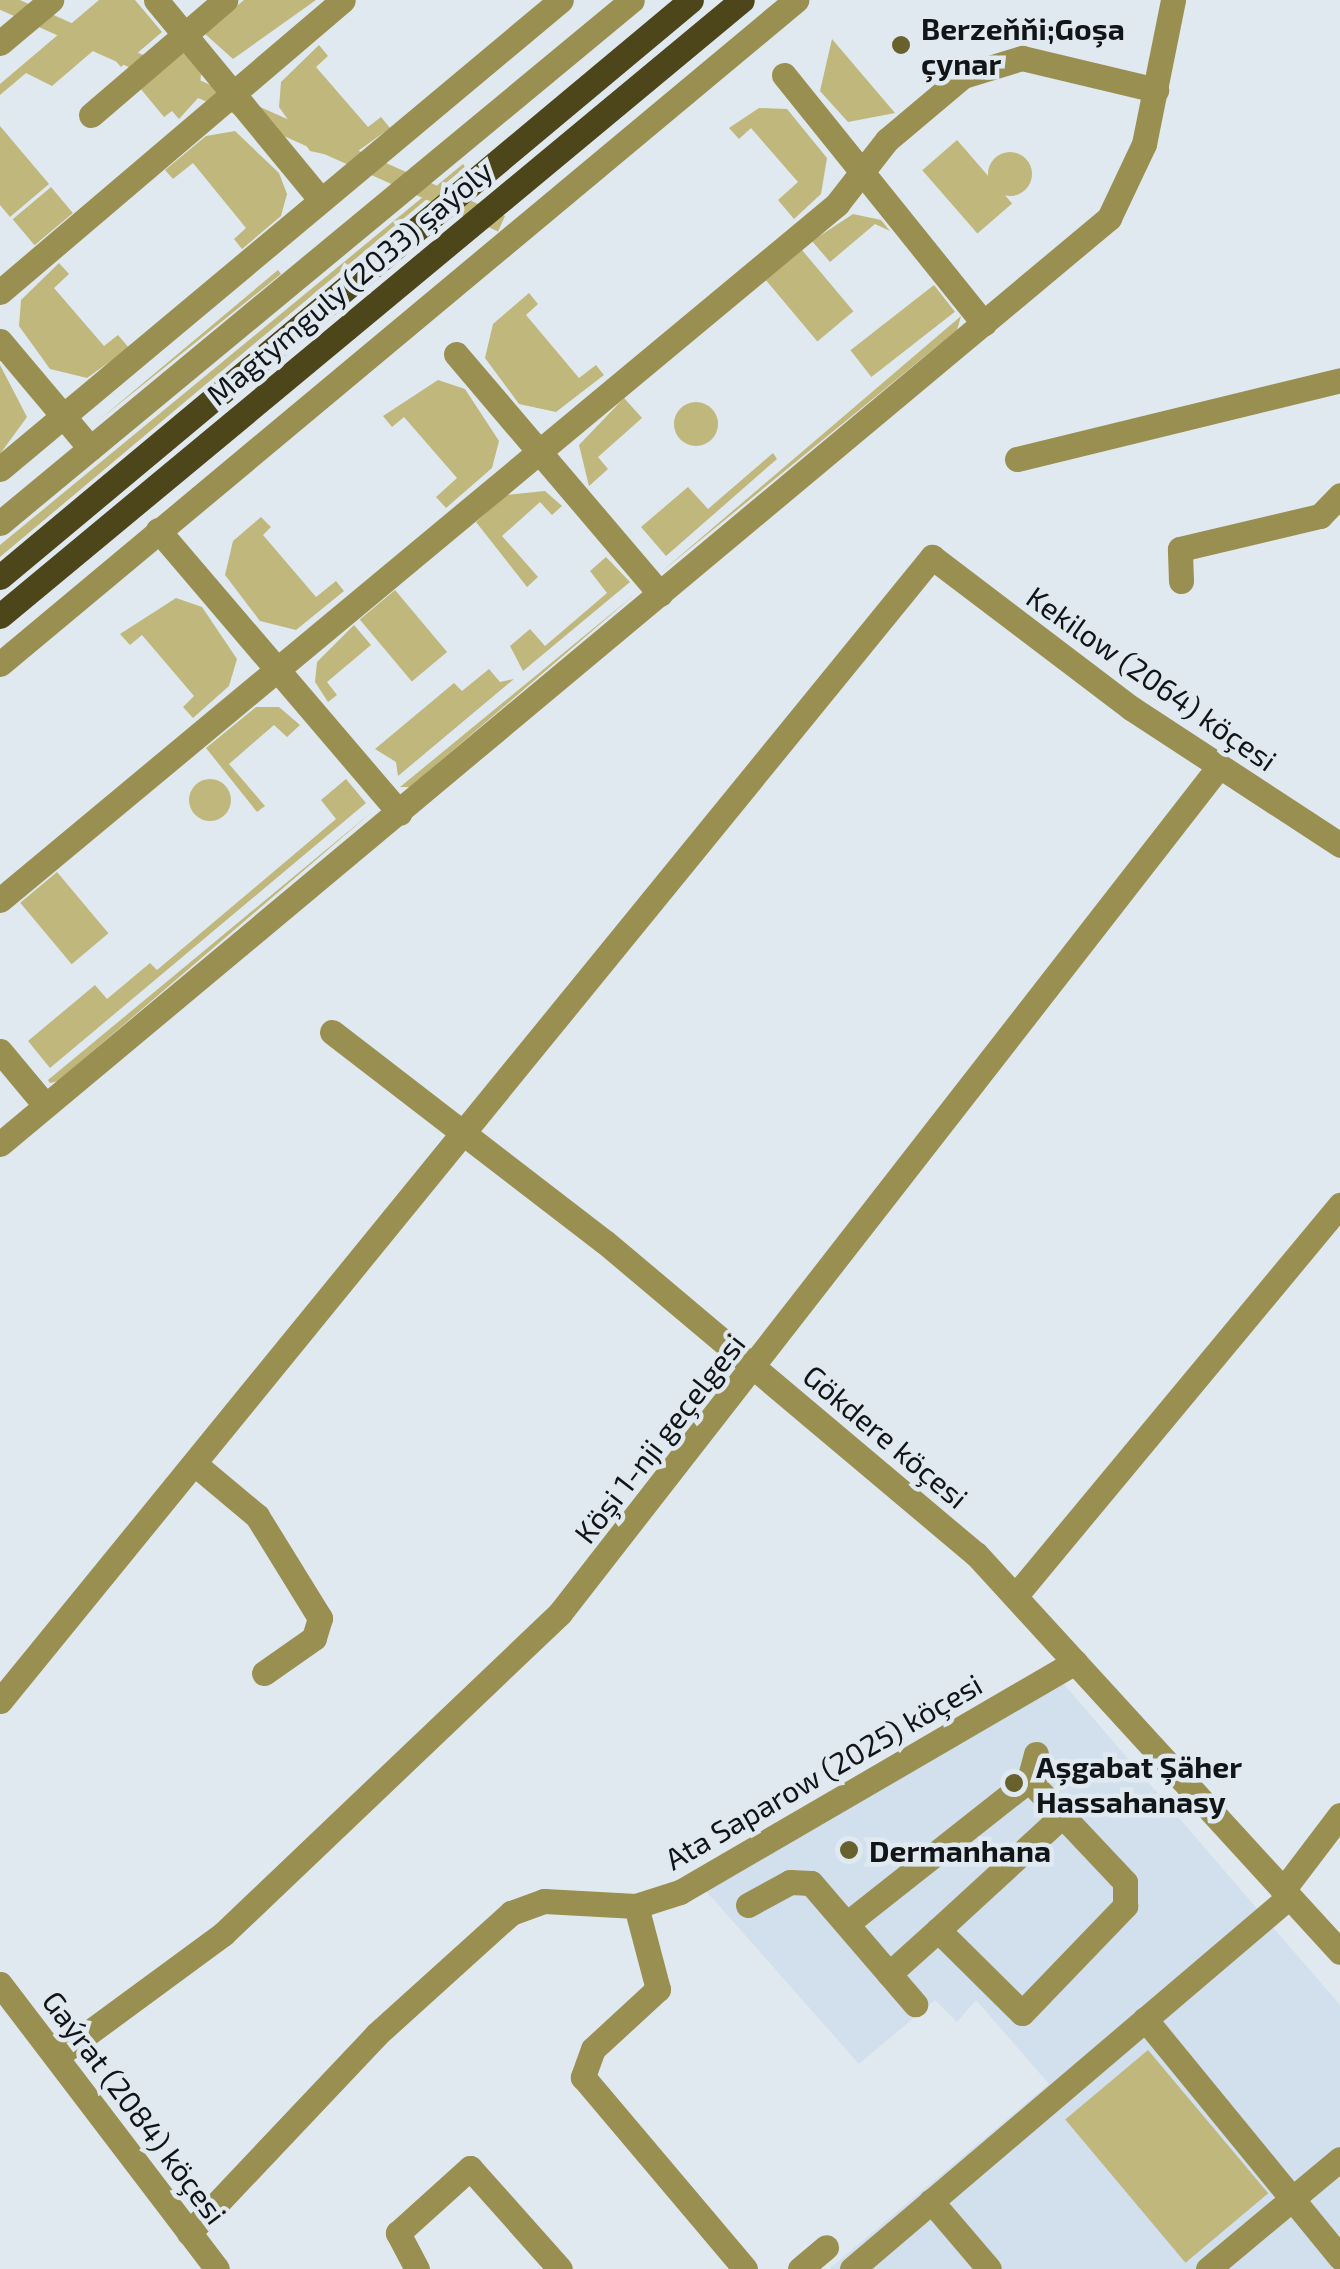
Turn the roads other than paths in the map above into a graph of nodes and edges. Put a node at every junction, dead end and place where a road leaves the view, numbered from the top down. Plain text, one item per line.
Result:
1 (51, 0) edge
2 (156, 0) edge
3 (225, 0) edge
4 (343, 0) edge
5 (562, 0) edge
6 (632, 0) edge
7 (691, 0) edge
8 (742, 0) edge
9 (796, 0) edge
10 (1173, 0) edge
11 (606, 24) junction
12 (184, 34) junction
13 (0, 43) edge
14 (629, 50) junction
15 (651, 75) junction
16 (784, 75) dead end
17 (1156, 90) junction
18 (233, 94) junction
19 (675, 102) junction
20 (91, 114) dead end
21 (487, 123) junction
22 (511, 153) junction
23 (862, 172) junction
24 (528, 175) junction
25 (321, 200) junction
26 (552, 205) junction
27 (0, 292) edge
28 (984, 324) junction
29 (0, 340) edge
30 (456, 354) dead end
31 (1340, 380) edge
32 (62, 415) junction
33 (90, 448) junction
34 (538, 450) junction
35 (1017, 459) dead end
36 (0, 469) edge
37 (1340, 496) edge
38 (0, 523) edge
39 (158, 530) junction
40 (0, 577) edge
41 (1180, 582) dead end
42 (660, 594) junction
43 (0, 616) edge
44 (0, 664) edge
45 (274, 668) junction
46 (1217, 769) junction
47 (400, 812) junction
48 (1340, 845) edge
49 (0, 900) edge
50 (332, 1032) dead end
51 (0, 1051) edge
52 (46, 1105) junction
53 (461, 1129) junction
54 (0, 1144) edge
55 (1340, 1205) edge
56 (756, 1370) junction
57 (196, 1465) junction
58 (1017, 1594) junction
59 (1074, 1662) junction
60 (264, 1673) dead end
61 (0, 1701) edge
62 (1036, 1754) dead end
63 (1029, 1780) junction
64 (1340, 1815) edge
65 (1062, 1816) junction
66 (1286, 1894) junction
67 (748, 1905) dead end
68 (636, 1906) junction
69 (849, 1922) junction
70 (938, 1930) junction
71 (1340, 1952) edge
72 (889, 1974) junction
73 (0, 1984) edge
74 (915, 2004) dead end
75 (1145, 2019) junction
76 (57, 2056) junction
77 (1340, 2159) edge
78 (1292, 2199) junction
79 (932, 2201) junction
80 (189, 2233) junction
81 (826, 2246) dead end
82 (1340, 2257) edge
83 (217, 2269) edge
84 (417, 2269) edge
85 (560, 2269) edge
86 (745, 2269) edge
87 (800, 2269) edge
88 (852, 2269) edge
89 (989, 2269) edge
90 (1208, 2269) edge

1 - 13 street
2 - 12 street
3 - 12 street
4 - 18 street
5 - 25 street
6 - 11 street
7 - 14 main road, Magtymguly (2033) şaýoly
8 - 15 main road, Magtymguly (2033) şaýoly
9 - 19 street
10 - 17 street
11 - 14 street
11 - 21 street
12 - 18 street
12 - 20 street
14 - 22 main road, Magtymguly (2033) şaýoly
15 - 19 street
15 - 24 main road, Magtymguly (2033) şaýoly
16 - 23 street
17 - 23 street
17 - 28 street
18 - 25 street
18 - 27 street
19 - 26 street
21 - 22 street
21 - 33 street
22 - 40 main road, Magtymguly (2033) şaýoly
23 - 28 street
23 - 34 street
24 - 26 street
24 - 43 main road, Magtymguly (2033) şaýoly
25 - 32 street
26 - 39 street
28 - 42 street
29 - 32 street
30 - 34 street
31 - 35 street
32 - 33 street
32 - 36 street
33 - 38 street
34 - 42 street
34 - 45 street
37 - 41 street
39 - 44 street
39 - 45 street
42 - 47 street
45 - 47 street
45 - 49 street
46 - 48 street, Kekilow (2064) köçesi
46 - 53 street, Kekilow (2064) köçesi
46 - 56 street, Köşi 1-nji geçelgesi
47 - 52 street
50 - 53 street, Gökdere köçesi
51 - 52 street
52 - 54 street
53 - 56 street, Gökdere köçesi
53 - 57 street
55 - 58 street
56 - 58 street, Gökdere köçesi
56 - 76 street, Köşi 1-nji geçelgesi
57 - 60 street
57 - 61 street
58 - 59 street, Gökdere köçesi
59 - 66 street, Gökdere köçesi
59 - 68 street, Ata Saparow (2025) köçesi
62 - 63 street
63 - 65 street
63 - 69 street
64 - 66 street
65 - 70 street
65 - 70 street
66 - 71 street, Gökdere köçesi
66 - 75 street
67 - 69 street
68 - 80 street, Ata Saparow (2025) köçesi
68 - 86 street
69 - 72 street
70 - 72 street
72 - 74 street
73 - 76 street, Gaýrat (2084) köçesi
75 - 78 street
75 - 79 street
76 - 80 street, Gaýrat (2084) köçesi
77 - 78 street
78 - 82 street
78 - 90 street
79 - 88 street
79 - 89 street
80 - 83 street, Gaýrat (2084) köçesi
81 - 87 street
84 - 85 street

